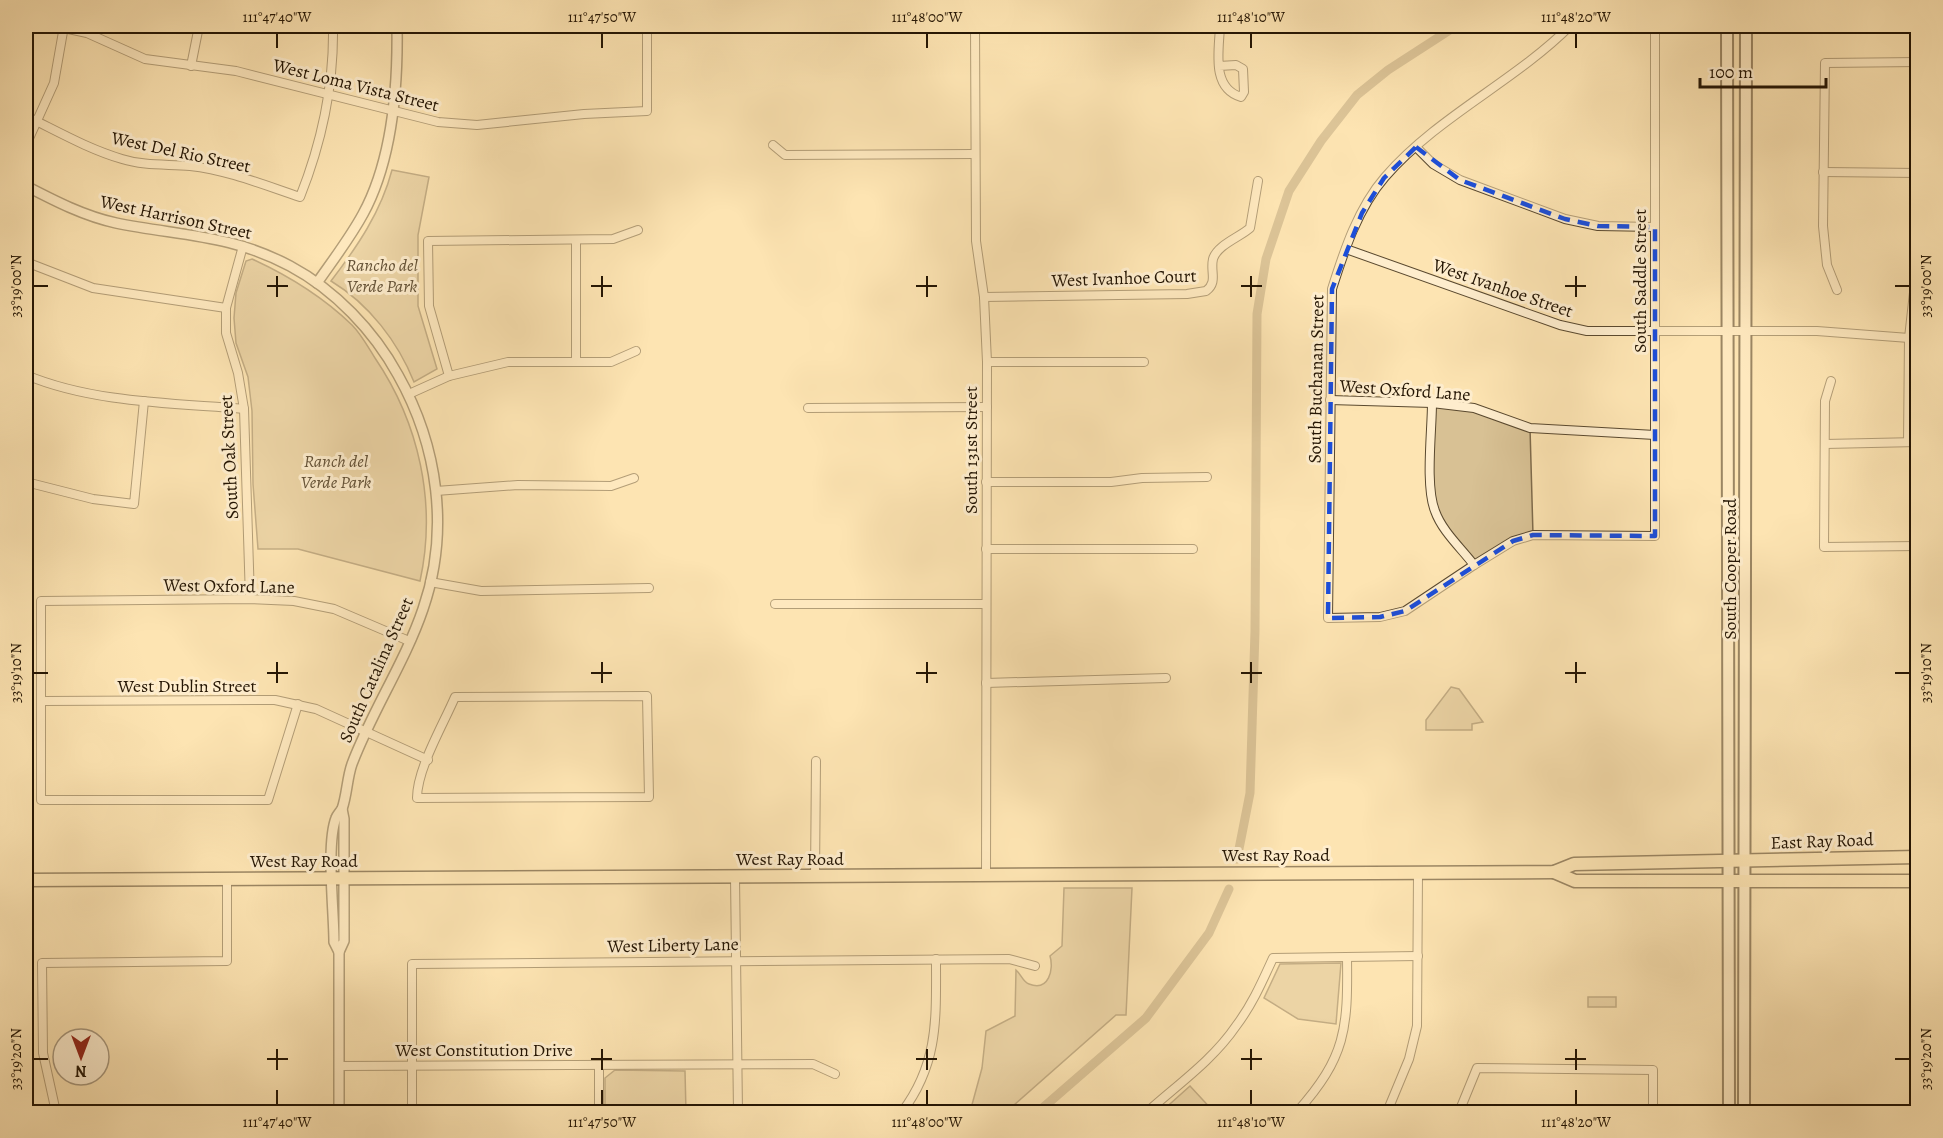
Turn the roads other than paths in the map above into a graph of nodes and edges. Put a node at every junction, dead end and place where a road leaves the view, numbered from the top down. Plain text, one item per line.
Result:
1 (64, 26) edge
2 (199, 26) edge
3 (333, 26) edge
4 (397, 26) edge
5 (647, 26) edge
6 (975, 26) edge
7 (1220, 26) edge
8 (1570, 26) edge
9 (1655, 26) edge
10 (1727, 26) edge
11 (1746, 26) edge
12 (1917, 62) edge
13 (191, 66) junction
14 (1219, 66) junction
15 (329, 95) junction
16 (392, 111) junction
17 (26, 116) edge
18 (37, 122) junction
19 (26, 144) edge
20 (773, 145) dead end
21 (1416, 147) junction
22 (974, 154) junction
23 (1823, 172) junction
24 (1917, 173) edge
25 (1258, 181) dead end
26 (26, 186) edge
27 (1654, 227) junction
28 (638, 230) dead end
29 (576, 241) junction
30 (243, 246) junction
31 (1346, 249) junction
32 (1917, 256) edge
33 (26, 262) edge
34 (317, 283) junction
35 (1837, 290) dead end
36 (984, 297) junction
37 (226, 308) junction
38 (1656, 330) junction
39 (1727, 331) junction
40 (1748, 331) junction
41 (1909, 338) junction
42 (636, 351) dead end
43 (576, 361) junction
44 (987, 362) junction
45 (1144, 363) dead end
46 (26, 375) edge
47 (449, 376) junction
48 (1831, 381) dead end
49 (409, 394) junction
50 (1330, 400) junction
51 (144, 401) junction
52 (1432, 403) junction
53 (987, 407) junction
54 (808, 408) dead end
55 (244, 409) junction
56 (1656, 435) junction
57 (1908, 442) junction
58 (1917, 442) edge
59 (1825, 444) junction
60 (1207, 477) dead end
61 (634, 478) dead end
62 (26, 482) edge
63 (986, 482) junction
64 (436, 491) junction
65 (1917, 546) edge
66 (986, 549) junction
67 (1193, 549) dead end
68 (1474, 565) junction
69 (430, 582) junction
70 (649, 588) dead end
71 (250, 599) junction
72 (774, 604) dead end
73 (986, 604) junction
74 (1727, 619) junction
75 (1746, 619) junction
76 (409, 641) junction
77 (1166, 678) dead end
78 (986, 682) junction
79 (42, 701) junction
80 (298, 704) junction
81 (367, 733) junction
82 (428, 760) junction
83 (816, 761) dead end
84 (1917, 857) edge
85 (1728, 862) junction
86 (1746, 862) junction
87 (1554, 872) junction
88 (1418, 873) junction
89 (986, 875) junction
90 (735, 877) junction
91 (815, 877) junction
92 (227, 879) junction
93 (339, 879) junction
94 (26, 880) edge
95 (1917, 881) edge
96 (1729, 882) junction
97 (1745, 882) junction
98 (1418, 956) junction
99 (1347, 957) junction
100 (736, 959) junction
101 (936, 959) junction
102 (1035, 966) dead end
103 (599, 1065) junction
104 (738, 1065) junction
105 (339, 1066) junction
106 (412, 1066) junction
107 (835, 1074) dead end
108 (56, 1113) edge
109 (339, 1113) edge
110 (412, 1113) edge
111 (599, 1113) edge
112 (738, 1113) edge
113 (902, 1113) edge
114 (1147, 1113) edge
115 (1297, 1113) edge
116 (1387, 1113) edge
117 (1459, 1113) edge
118 (1653, 1113) edge
119 (1729, 1113) edge
120 (1744, 1113) edge

1 - 13 street, West Loma Vista Street
1 - 18 street
2 - 13 street
3 - 15 street
4 - 16 street
5 - 16 street, West Loma Vista Street
6 - 22 street, South 131st Street
7 - 14 street
8 - 21 street, South Buchanan Street
9 - 27 street, South Saddle Street
10 - 39 main road, South Cooper Road
11 - 40 main road, South Cooper Road
12 - 23 street
13 - 15 street, West Loma Vista Street
14 - 14 street
15 - 16 street, West Loma Vista Street
15 - 18 street, West Del Rio Street
16 - 34 street
17 - 18 street, West Del Rio Street
18 - 19 street
20 - 22 street
21 - 27 street
21 - 31 street, South Buchanan Street
22 - 36 street, South 131st Street
23 - 24 street
23 - 35 street
25 - 36 street, West Ivanhoe Court
26 - 30 street, West Harrison Street
27 - 38 street, South Saddle Street
28 - 29 street
29 - 43 street
29 - 47 street
30 - 34 street, West Harrison Street
30 - 37 street, South Oak Street
31 - 38 street, West Ivanhoe Street
31 - 50 street, South Buchanan Street
32 - 41 street
33 - 37 street
34 - 49 street, South Catalina Street
36 - 44 street, South 131st Street
37 - 55 street, South Oak Street
38 - 39 street, West Ivanhoe Street
38 - 56 street, South Saddle Street
39 - 40 street, West Ivanhoe Street
39 - 74 main road, South Cooper Road
40 - 41 street, West Ivanhoe Street
40 - 75 main road, South Cooper Road
41 - 57 street
42 - 43 street
43 - 47 street
44 - 45 street
44 - 53 street, South 131st Street
46 - 51 street
47 - 49 street
48 - 59 street
49 - 64 street, South Catalina Street
50 - 52 street, West Oxford Lane
50 - 68 street, South Buchanan Street
51 - 55 street
51 - 62 street
52 - 56 street, West Oxford Lane
52 - 68 street
53 - 54 street
53 - 63 street, South 131st Street
55 - 71 street, South Oak Street
56 - 68 street, South Saddle Street
57 - 58 street
57 - 59 street
59 - 65 street
60 - 63 street
61 - 64 street
63 - 66 street, South 131st Street
64 - 69 street, South Catalina Street
66 - 67 street
66 - 73 street, South 131st Street
69 - 70 street
69 - 76 street, South Catalina Street
71 - 76 street, West Oxford Lane
71 - 79 street, West Oxford Lane
72 - 73 street
73 - 78 street, South 131st Street
74 - 75 main road
74 - 85 main road, South Cooper Road
75 - 86 main road, South Cooper Road
76 - 81 street, South Catalina Street
77 - 78 street
78 - 89 street, South 131st Street
79 - 80 street, West Dublin Street
79 - 80 street
80 - 81 street, West Dublin Street
81 - 82 street, West Dublin Street
81 - 93 street, South Catalina Street
82 - 82 street
83 - 91 street
84 - 86 main road, East Ray Road
85 - 86 main road, East Ray Road
85 - 87 main road, West Ray Road
85 - 96 main road, South Cooper Road
86 - 97 main road, South Cooper Road
87 - 88 main road, West Ray Road
87 - 96 main road, West Ray Road
88 - 89 main road, West Ray Road
88 - 98 street
89 - 91 main road, West Ray Road
90 - 91 main road, West Ray Road
90 - 93 main road, West Ray Road
90 - 100 street
92 - 93 main road, West Ray Road
92 - 94 main road, West Ray Road
92 - 108 street
93 - 105 street, South Catalina Street
95 - 97 main road
96 - 97 main road, West Ray Road
96 - 119 main road, South Cooper Road
97 - 120 main road, South Cooper Road
98 - 99 street
98 - 116 street
99 - 114 street
99 - 115 street
100 - 101 street, West Liberty Lane
100 - 104 street
100 - 106 street, West Liberty Lane
101 - 102 street, West Liberty Lane
101 - 113 street
103 - 104 street, West Constitution Drive
103 - 106 street, West Constitution Drive
103 - 111 street
104 - 107 street, West Constitution Drive
104 - 112 street
105 - 106 street, West Constitution Drive
105 - 109 street, South Catalina Street
106 - 110 street
117 - 118 street

